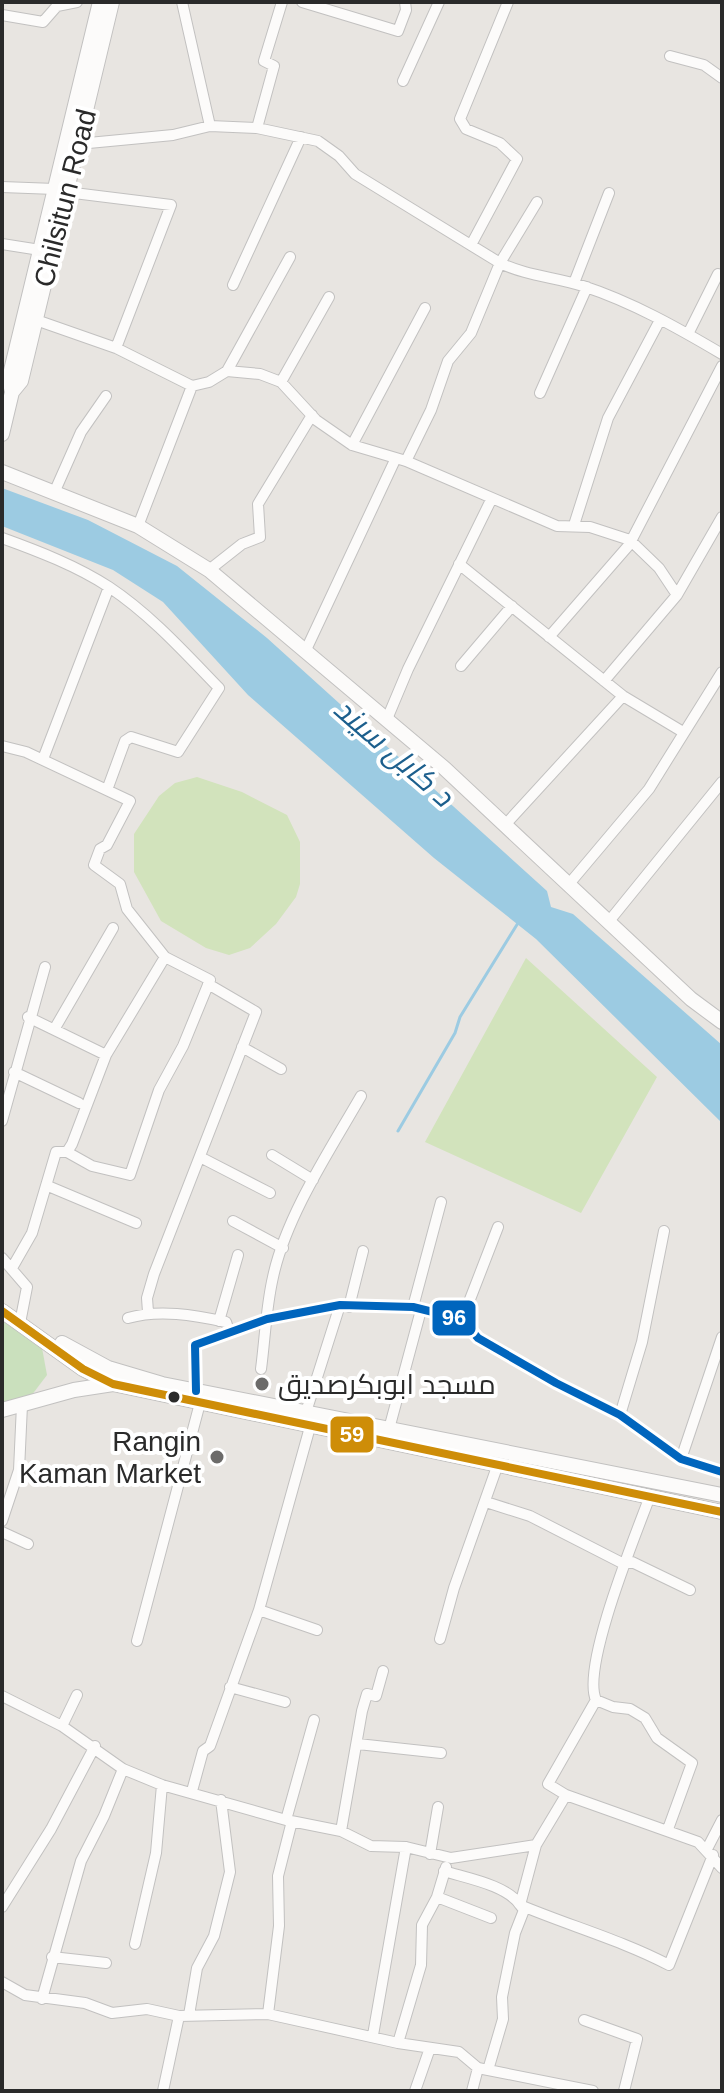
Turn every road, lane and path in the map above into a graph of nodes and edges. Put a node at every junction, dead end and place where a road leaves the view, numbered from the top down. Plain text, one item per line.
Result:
1 (77, 2) edge
2 (100, 2) edge
3 (112, 2) edge
4 (182, 2) edge
5 (282, 2) edge
6 (302, 2) edge
7 (405, 2) edge
8 (439, 2) edge
9 (508, 2) edge
10 (326, 5) edge
11 (2, 15) edge
12 (670, 56) dead end
13 (722, 78) edge
14 (403, 81) dead end
15 (210, 126) junction
16 (257, 128) junction
17 (301, 137) junction
18 (78, 144) junction
19 (2, 187) edge
20 (60, 191) junction
21 (609, 193) dead end
22 (537, 202) dead end
23 (2, 244) edge
24 (471, 245) junction
25 (40, 250) junction
26 (290, 257) dead end
27 (500, 263) junction
28 (718, 274) dead end
29 (574, 283) junction
30 (233, 285) dead end
31 (587, 287) junction
32 (329, 297) dead end
33 (425, 308) dead end
34 (36, 320) junction
35 (660, 320) junction
36 (688, 334) junction
37 (116, 348) junction
38 (722, 354) edge
39 (722, 366) edge
40 (227, 371) junction
41 (281, 382) junction
42 (192, 386) junction
43 (7, 391) edge
44 (540, 393) dead end
45 (106, 396) dead end
46 (312, 415) junction
47 (2, 434) edge
48 (352, 445) junction
49 (401, 460) junction
50 (2, 472) edge
51 (54, 493) junction
52 (491, 500) junction
53 (722, 517) edge
54 (574, 525) junction
55 (138, 526) junction
56 (2, 538) edge
57 (630, 540) junction
58 (459, 564) junction
59 (209, 570) junction
60 (109, 587) junction
61 (677, 595) junction
62 (512, 606) junction
63 (549, 637) junction
64 (305, 652) junction
65 (461, 666) dead end
66 (722, 672) edge
67 (604, 681) junction
68 (623, 696) junction
69 (387, 719) junction
70 (683, 732) junction
71 (2, 746) edge
72 (43, 759) junction
73 (722, 782) edge
74 (107, 790) junction
75 (505, 825) junction
76 (569, 884) junction
77 (610, 920) junction
78 (113, 928) dead end
79 (165, 957) junction
80 (45, 967) dead end
81 (208, 984) junction
82 (28, 1017) junction
83 (722, 1022) edge
84 (55, 1028) junction
85 (242, 1047) junction
86 (106, 1055) junction
87 (281, 1069) dead end
88 (14, 1072) junction
89 (361, 1096) dead end
90 (79, 1103) dead end
91 (2, 1121) edge
92 (67, 1152) junction
93 (272, 1155) dead end
94 (200, 1157) junction
95 (313, 1180) junction
96 (48, 1186) junction
97 (270, 1193) dead end
98 (441, 1202) dead end
99 (233, 1221) dead end
100 (136, 1223) dead end
101 (498, 1227) dead end
102 (664, 1231) dead end
103 (283, 1248) junction
104 (363, 1251) dead end
105 (238, 1255) dead end
106 (2, 1258) edge
107 (12, 1268) junction
108 (2, 1301) edge
109 (345, 1306) junction
110 (417, 1309) junction
111 (2, 1311) edge
112 (148, 1312) junction
113 (128, 1318) dead end
114 (21, 1319) junction
115 (267, 1319) junction
116 (462, 1320) junction
117 (219, 1321) junction
118 (229, 1331) junction
119 (722, 1337) edge
120 (83, 1369) junction
121 (261, 1369) dead end
122 (113, 1384) junction
123 (74, 1390) junction
124 (198, 1397) junction
125 (22, 1405) junction
126 (2, 1410) edge
127 (620, 1415) junction
128 (308, 1420) junction
129 (389, 1429) junction
130 (681, 1459) junction
131 (498, 1464) junction
132 (722, 1471) edge
133 (722, 1495) edge
134 (650, 1496) junction
135 (486, 1502) junction
136 (722, 1512) edge
137 (2, 1521) edge
138 (2, 1532) edge
139 (28, 1544) dead end
140 (624, 1564) junction
141 (690, 1590) dead end
142 (259, 1610) junction
143 (317, 1630) dead end
144 (440, 1639) dead end
145 (137, 1641) dead end
146 (383, 1671) dead end
147 (230, 1687) junction
148 (77, 1695) dead end
149 (2, 1696) edge
150 (596, 1700) junction
151 (285, 1702) dead end
152 (314, 1720) dead end
153 (62, 1726) junction
154 (358, 1744) junction
155 (95, 1746) junction
156 (441, 1753) dead end
157 (123, 1769) junction
158 (162, 1785) junction
159 (192, 1791) junction
160 (566, 1795) junction
161 (221, 1800) junction
162 (438, 1807) dead end
163 (289, 1820) junction
164 (722, 1820) edge
165 (668, 1829) junction
166 (341, 1831) junction
167 (536, 1845) junction
168 (406, 1847) junction
169 (710, 1852) junction
170 (430, 1854) junction
171 (451, 1858) junction
172 (722, 1868) edge
173 (444, 1871) junction
174 (437, 1897) junction
175 (520, 1905) junction
176 (2, 1907) edge
177 (491, 1918) dead end
178 (135, 1944) dead end
179 (52, 1957) junction
180 (106, 1963) dead end
181 (2, 1982) edge
182 (42, 1999) junction
183 (268, 2014) junction
184 (184, 2015) junction
185 (584, 2020) dead end
186 (373, 2035) junction
187 (398, 2043) junction
188 (430, 2048) junction
189 (483, 2069) junction
190 (163, 2091) edge
191 (415, 2091) edge
192 (472, 2091) edge
193 (593, 2091) edge
194 (624, 2091) edge

1 - 11 street
2 - 20 main road, Chilsitun Road
3 - 18 main road, Chilsitun Road
4 - 15 street
5 - 16 street
6 - 10 street
7 - 10 street
8 - 14 street
9 - 24 street
12 - 13 street
15 - 16 street
15 - 18 street
16 - 17 street
17 - 24 street
17 - 30 street
18 - 20 main road, Chilsitun Road
19 - 20 street
20 - 25 main road, Chilsitun Road
20 - 34 main road, Chilsitun Road
20 - 37 street
21 - 29 street
22 - 27 street
23 - 25 street
24 - 27 street
25 - 43 main road, Chilsitun Road
26 - 40 street
27 - 29 street
27 - 49 street
28 - 36 street
29 - 31 street
31 - 35 street
31 - 44 street
32 - 41 street
33 - 48 street
34 - 37 street
34 - 43 main road, Chilsitun Road
35 - 36 street
35 - 54 street
36 - 38 street
37 - 42 street
39 - 57 street
40 - 41 street
40 - 42 street
41 - 46 street
42 - 55 street
43 - 47 main road, Chilsitun Road
45 - 51 street
46 - 48 street
46 - 59 street
48 - 49 street
49 - 52 street
49 - 64 street
50 - 51 main road
51 - 55 main road
52 - 54 street
52 - 58 street
53 - 61 street
54 - 57 street
55 - 59 main road
56 - 60 street
57 - 61 street
57 - 63 street
58 - 62 street
58 - 69 street
59 - 64 main road
60 - 72 street
60 - 74 street
61 - 67 street
62 - 63 street
62 - 65 street
63 - 67 street
64 - 69 main road
66 - 70 street
67 - 68 street
68 - 70 street
68 - 75 street
69 - 75 main road
70 - 76 street
71 - 72 street
72 - 74 street
73 - 77 street
74 - 79 street
75 - 76 main road
76 - 77 main road
77 - 83 main road
78 - 84 street
79 - 81 street
79 - 86 street
80 - 82 street
81 - 85 street
81 - 92 street
82 - 84 street
82 - 88 street
84 - 86 street
85 - 87 street
85 - 94 street
86 - 92 street
88 - 90 street
88 - 91 street
89 - 95 street
92 - 96 street
93 - 95 street
94 - 97 street
94 - 112 street
95 - 103 street
96 - 100 street
96 - 107 street
98 - 110 street
99 - 103 street
101 - 116 street
102 - 127 street
103 - 115 street
104 - 109 street
105 - 117 street
106 - 107 street
107 - 114 street
108 - 114 main road
109 - 110 street
109 - 115 street
109 - 128 street
110 - 116 street
110 - 129 street
111 - 114 main road
112 - 113 street
112 - 117 street
114 - 120 main road
114 - 124 main road
115 - 118 street
115 - 121 street
116 - 127 street
117 - 118 street
118 - 124 street
119 - 130 street
120 - 122 main road
120 - 123 main road
122 - 123 main road
122 - 124 main road
123 - 125 main road
124 - 128 main road
124 - 145 street
125 - 126 main road
125 - 137 street
127 - 130 street
128 - 129 main road
128 - 131 main road
128 - 142 street
129 - 133 main road
130 - 132 street
131 - 134 main road
131 - 135 street
134 - 136 main road
134 - 140 street
135 - 140 street
135 - 144 street
138 - 139 street
140 - 141 street
140 - 150 street
142 - 143 street
142 - 147 street
146 - 154 street
147 - 151 street
147 - 159 street
148 - 153 street
149 - 153 street
150 - 160 street
150 - 165 street
152 - 163 street
153 - 155 street
154 - 156 street
154 - 166 street
155 - 157 street
155 - 176 street
157 - 158 street
157 - 179 street
158 - 159 street
158 - 178 street
159 - 161 street
160 - 165 street
160 - 167 street
161 - 163 street
161 - 184 street
162 - 170 street
163 - 166 street
163 - 183 street
164 - 169 street
165 - 169 street
166 - 168 street
167 - 171 street
167 - 175 street
168 - 170 street
168 - 186 street
169 - 172 street
169 - 175 street
170 - 171 street
171 - 173 street
173 - 174 street
173 - 175 street
174 - 177 street
174 - 187 street
175 - 189 street
179 - 180 street
179 - 182 street
181 - 182 street
182 - 184 street
183 - 184 street
183 - 186 street
184 - 190 street
185 - 194 street
186 - 187 street
187 - 188 street
188 - 189 street
188 - 191 street
189 - 192 street
189 - 193 street

